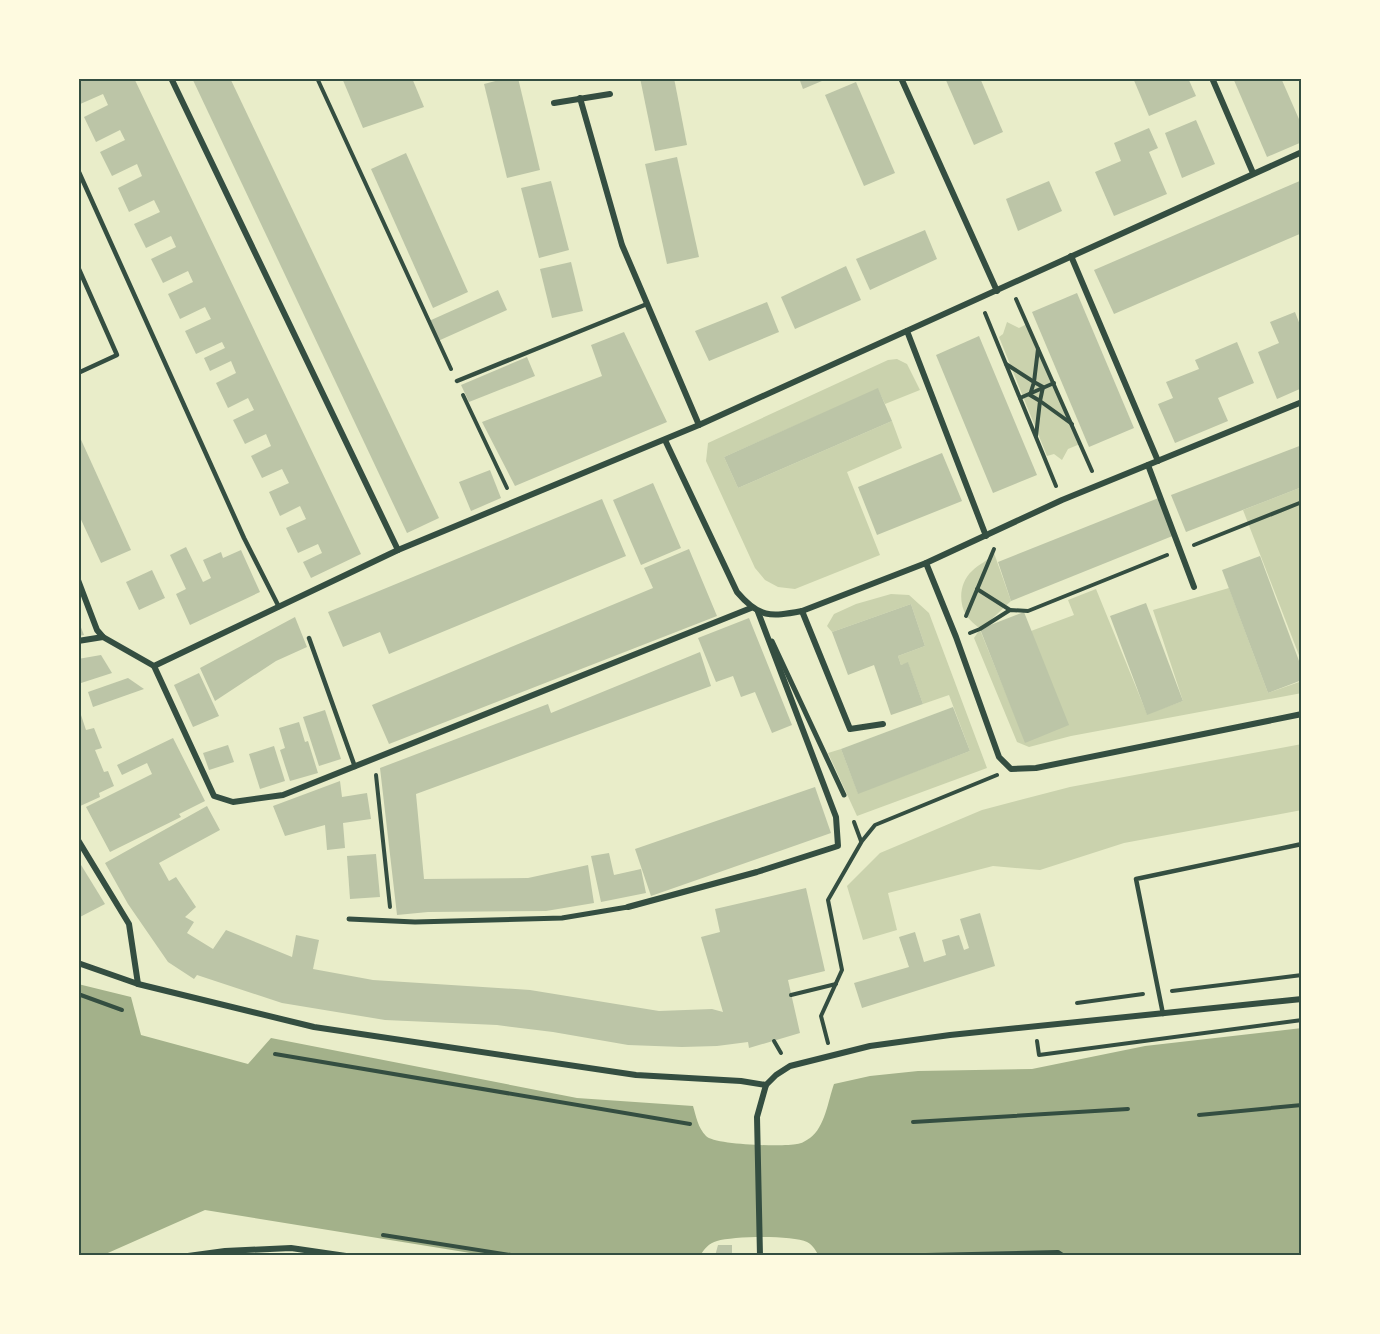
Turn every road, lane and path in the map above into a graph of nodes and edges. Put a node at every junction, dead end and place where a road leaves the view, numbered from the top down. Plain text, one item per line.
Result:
1 (171, 78) edge
2 (317, 78) edge
3 (901, 78) edge
4 (1212, 78) edge
5 (610, 94) dead end
6 (580, 98) junction
7 (554, 103) dead end
8 (1302, 152) edge
9 (78, 170) edge
10 (1252, 173) junction
11 (1071, 256) junction
12 (78, 267) edge
13 (1009, 285) junction
14 (997, 291) junction
15 (979, 298) junction
16 (647, 304) junction
17 (907, 331) junction
18 (1038, 348) junction
19 (1006, 363) junction
20 (78, 373) edge
21 (457, 381) junction
22 (1034, 382) junction
23 (1054, 383) junction
24 (1043, 387) junction
25 (1030, 395) junction
26 (1020, 398) junction
27 (1040, 401) junction
28 (1302, 402) edge
29 (699, 425) junction
30 (1072, 425) junction
31 (1036, 437) junction
32 (665, 440) junction
33 (1158, 461) junction
34 (1148, 465) junction
35 (1098, 486) junction
36 (1062, 501) junction
37 (514, 502) junction
38 (1302, 502) edge
39 (1003, 528) junction
40 (986, 536) junction
41 (398, 550) junction
42 (1181, 550) junction
43 (926, 563) junction
44 (78, 580) edge
45 (1194, 587) dead end
46 (977, 589) junction
47 (279, 607) junction
48 (751, 608) junction
49 (1010, 610) junction
50 (802, 611) junction
51 (758, 612) junction
52 (103, 637) junction
53 (956, 637) junction
54 (309, 638) dead end
55 (78, 642) edge
56 (154, 666) junction
57 (1302, 714) edge
58 (883, 724) dead end
59 (374, 759) junction
60 (355, 767) junction
61 (973, 784) dead end
62 (844, 795) dead end
63 (78, 840) edge
64 (1302, 844) edge
65 (628, 907) joint
66 (349, 919) dead end
67 (392, 921) junction
68 (78, 963) edge
69 (138, 984) junction
70 (836, 984) junction
71 (78, 994) edge
72 (791, 995) dead end
73 (1302, 999) edge
74 (122, 1010) dead end
75 (1162, 1014) junction
76 (824, 1028) dead end
77 (275, 1054) dead end
78 (766, 1085) junction
79 (1302, 1105) edge
80 (1128, 1108) dead end
81 (1199, 1115) dead end
82 (913, 1122) dead end
83 (690, 1124) dead end
84 (383, 1235) dead end
85 (188, 1256) edge
86 (346, 1256) edge
87 (517, 1256) edge
88 (760, 1256) edge
89 (880, 1256) edge
90 (1064, 1256) edge

1 - 41 street
2 - 21 path
3 - 14 street
4 - 10 street
5 - 6 street
6 - 7 street
6 - 16 street
8 - 10 street
9 - 47 lane
10 - 11 street
11 - 13 street
11 - 33 street
12 - 20 lane
13 - 14 street
13 - 18 path
14 - 15 street
15 - 17 street
15 - 19 path
16 - 21 lane
16 - 29 street
17 - 29 street
17 - 40 street
18 - 22 path
18 - 23 path
19 - 22 path
19 - 26 path
21 - 37 path
22 - 24 path
22 - 25 path
23 - 24 path
23 - 30 path
24 - 25 path
24 - 27 path
25 - 26 path
25 - 27 path
26 - 31 path
27 - 30 path
27 - 31 path
28 - 33 street
29 - 32 street
30 - 35 path
31 - 36 path
32 - 37 street
32 - 48 street
33 - 34 street
34 - 35 street
34 - 42 street
35 - 36 street
36 - 39 street
37 - 41 street
38 - 42 path
39 - 40 street
39 - 46 path
40 - 43 street
41 - 47 street
42 - 45 street
42 - 49 path
43 - 50 street
43 - 53 street
44 - 52 street
46 - 49 path
46 - 53 path
47 - 56 street
48 - 51 street
48 - 59 street
49 - 53 path
50 - 51 street
50 - 58 street
51 - 62 street
51 - 65 street
52 - 55 street
52 - 56 street
53 - 57 street
54 - 60 lane
56 - 60 street
59 - 60 street
59 - 67 path
61 - 70 path
63 - 69 street
64 - 75 lane
65 - 67 street
66 - 67 street
68 - 69 street
69 - 78 street
70 - 72 path
70 - 76 path
71 - 74 path
73 - 75 street
75 - 78 street
77 - 83 path
78 - 88 street
79 - 81 path
80 - 82 path
84 - 87 path
85 - 86 street
89 - 90 path

